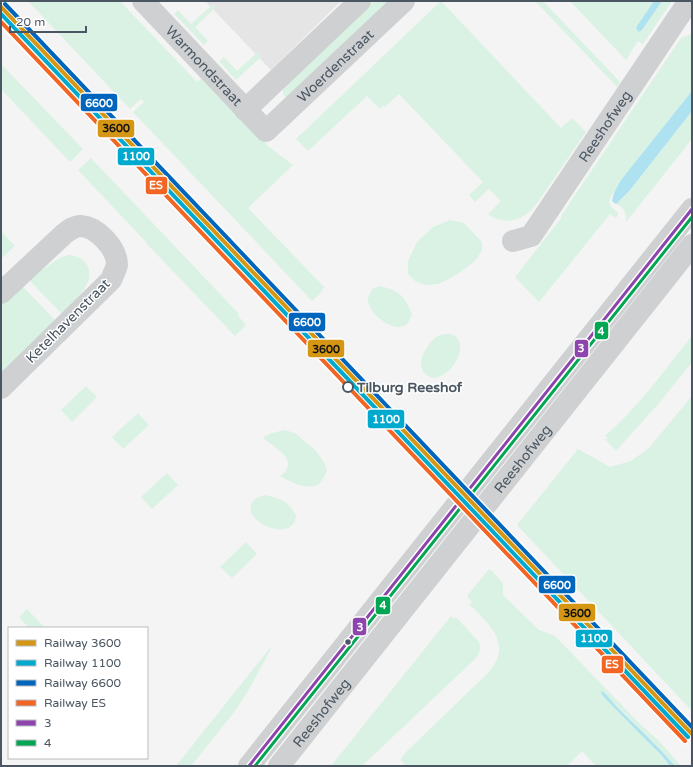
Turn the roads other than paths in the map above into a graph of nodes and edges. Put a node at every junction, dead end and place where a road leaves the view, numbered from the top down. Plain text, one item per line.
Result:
1 (143, 1) edge
2 (360, 1) edge
3 (404, 1) edge
4 (689, 1) edge
5 (245, 110) junction
6 (266, 131) joint
7 (692, 209) edge
8 (513, 241) dead end
9 (692, 245) edge
10 (1, 293) edge
11 (1, 388) edge
12 (249, 766) edge
13 (278, 766) edge

1 - 5 street, Warmondstraat
2 - 5 street
3 - 6 street, Woerdenstraat
4 - 8 street, Reeshofweg
5 - 6 street, Warmondstraat
7 - 12 street, Reeshofweg
9 - 13 street, Reeshofweg
10 - 11 street, Ketelhavenstraat

